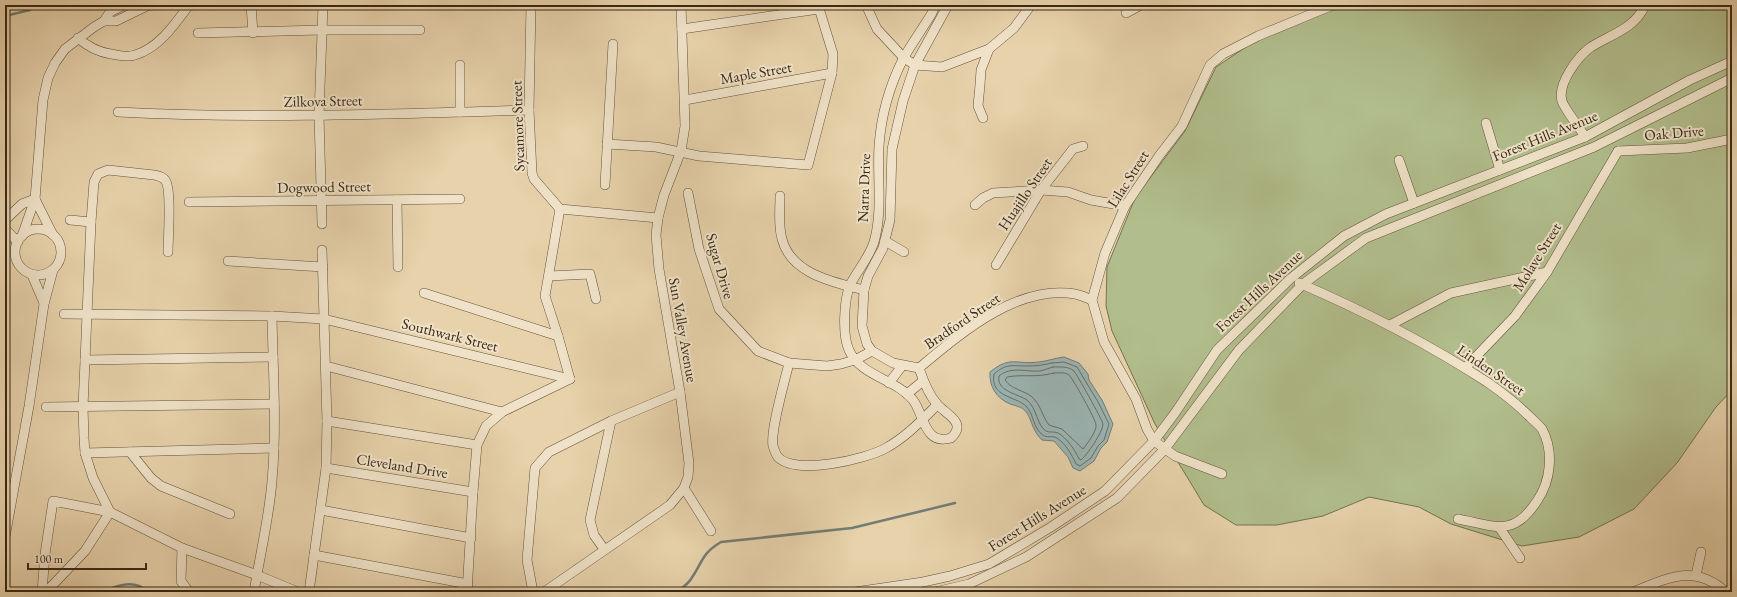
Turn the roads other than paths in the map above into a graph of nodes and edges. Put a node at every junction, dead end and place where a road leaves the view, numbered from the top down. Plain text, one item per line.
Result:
1 (124, 5) edge
2 (149, 5) edge
3 (251, 5) edge
4 (323, 5) edge
5 (530, 5) edge
6 (681, 5) edge
7 (866, 5) edge
8 (935, 5) edge
9 (948, 5) edge
10 (1032, 5) edge
11 (1141, 5) edge
12 (1333, 5) edge
13 (1645, 5) edge
14 (186, 6) edge
15 (818, 7) edge
16 (1126, 13) dead end
17 (129, 16) junction
18 (104, 21) junction
19 (682, 29) junction
20 (321, 30) junction
21 (420, 30) dead end
22 (198, 33) dead end
23 (253, 33) junction
24 (78, 38) junction
25 (613, 44) dead end
26 (989, 49) junction
27 (904, 58) junction
28 (1732, 61) edge
29 (460, 65) dead end
30 (915, 65) junction
31 (832, 73) junction
32 (1732, 78) edge
33 (684, 100) junction
34 (529, 110) junction
35 (118, 112) dead end
36 (460, 112) junction
37 (319, 115) junction
38 (983, 118) dead end
39 (1486, 123) dead end
40 (1606, 127) junction
41 (1585, 137) junction
42 (1612, 138) junction
43 (1732, 139) edge
44 (607, 144) junction
45 (1082, 146) dead end
46 (1618, 150) junction
47 (681, 152) junction
48 (1399, 160) dead end
49 (1500, 170) junction
50 (605, 185) dead end
51 (1041, 190) junction
52 (688, 193) dead end
53 (780, 196) dead end
54 (35, 199) junction
55 (460, 199) dead end
56 (397, 200) junction
57 (321, 201) junction
58 (189, 202) dead end
59 (1414, 203) junction
60 (975, 205) dead end
61 (1125, 206) junction
62 (560, 209) junction
63 (658, 218) junction
64 (5, 220) edge
65 (70, 220) dead end
66 (91, 222) junction
67 (322, 224) dead end
68 (5, 229) edge
69 (54, 236) junction
70 (20, 239) junction
71 (885, 241) junction
72 (322, 250) dead end
73 (168, 252) dead end
74 (904, 252) dead end
75 (228, 261) dead end
76 (996, 265) dead end
77 (323, 267) junction
78 (398, 267) dead end
79 (53, 270) junction
80 (1547, 272) junction
81 (32, 274) junction
82 (549, 276) junction
83 (1290, 279) junction
84 (1303, 284) junction
85 (850, 286) junction
86 (864, 290) junction
87 (424, 293) dead end
88 (596, 299) dead end
89 (1092, 300) junction
90 (44, 304) junction
91 (64, 314) dead end
92 (86, 314) junction
93 (272, 316) junction
94 (324, 319) junction
95 (1390, 325) junction
96 (558, 336) junction
97 (872, 351) junction
98 (273, 357) junction
99 (85, 360) junction
100 (855, 360) junction
101 (790, 363) junction
102 (326, 366) junction
103 (902, 366) junction
104 (918, 368) junction
105 (1465, 368) junction
106 (570, 379) junction
107 (923, 381) junction
108 (889, 383) junction
109 (680, 392) junction
110 (907, 394) junction
111 (274, 404) junction
112 (937, 405) junction
113 (83, 406) junction
114 (46, 407) dead end
115 (502, 412) junction
116 (327, 421) junction
117 (611, 421) junction
118 (922, 421) junction
119 (1154, 441) junction
120 (477, 445) junction
121 (274, 448) junction
122 (1164, 450) junction
123 (130, 452) junction
124 (85, 453) junction
125 (326, 468) junction
126 (1222, 474) dead end
127 (684, 488) junction
128 (473, 492) junction
129 (321, 510) junction
130 (110, 512) junction
131 (230, 514) dead end
132 (1458, 519) dead end
133 (1499, 527) junction
134 (711, 531) dead end
135 (5, 537) edge
136 (471, 538) junction
137 (182, 548) junction
138 (604, 549) junction
139 (1701, 552) dead end
140 (314, 555) junction
141 (1520, 558) dead end
142 (257, 575) junction
143 (1696, 575) junction
144 (922, 582) junction
145 (468, 588) edge
146 (42, 592) edge
147 (46, 592) edge
148 (189, 592) edge
149 (254, 592) edge
150 (298, 592) edge
151 (309, 592) edge
152 (533, 592) edge
153 (544, 592) edge
154 (855, 592) edge
155 (926, 592) edge
156 (935, 592) edge
157 (1633, 592) edge
158 (1726, 592) edge

1 - 17 street
1 - 18 street
2 - 17 street
3 - 23 street
4 - 20 street
5 - 34 street, Sycamore Street
6 - 19 street, Sun Valley Avenue
7 - 27 street
8 - 27 street, Narra Drive
9 - 30 street, Narra Drive
10 - 26 street
11 - 16 street
12 - 61 street, Lilac Street
13 - 41 street
14 - 24 street
15 - 19 street
15 - 31 street
17 - 18 street
18 - 24 street
19 - 33 street, Sun Valley Avenue
20 - 21 street
20 - 23 street
20 - 37 street
22 - 23 street
24 - 54 street
25 - 44 street
26 - 30 street
26 - 38 street
27 - 30 street
27 - 85 street, Narra Drive
28 - 40 street, Forest Hills Avenue
29 - 36 street
30 - 71 street, Narra Drive
31 - 33 street, Maple Street
31 - 47 street
32 - 42 street, Forest Hills Avenue
33 - 47 street, Sun Valley Avenue
34 - 36 street, Zilkova Street
34 - 62 street, Sycamore Street
35 - 37 street, Zilkova Street
36 - 37 street, Zilkova Street
37 - 57 street
39 - 49 street
40 - 41 street, Forest Hills Avenue
40 - 42 street
41 - 49 street, Forest Hills Avenue
42 - 46 street
42 - 84 street, Forest Hills Avenue
43 - 46 street, Oak Drive
44 - 47 street
44 - 50 street
45 - 51 street, Huajillo Street
46 - 80 street, Molave Street
47 - 63 street, Sun Valley Avenue
48 - 59 street
49 - 59 street, Forest Hills Avenue
51 - 60 street
51 - 61 street
51 - 76 street, Huajillo Street
52 - 101 street, Sugar Drive
53 - 85 street
54 - 64 street
54 - 69 street
54 - 70 street
55 - 56 street, Dogwood Street
56 - 57 street, Dogwood Street
56 - 78 street
57 - 58 street, Dogwood Street
57 - 67 street
59 - 83 street, Forest Hills Avenue
61 - 89 street, Lilac Street
62 - 63 street
62 - 82 street
63 - 109 street, Sun Valley Avenue
65 - 66 street
66 - 73 street
66 - 92 street
68 - 70 street
69 - 70 street
69 - 79 street
70 - 81 street
71 - 74 street
71 - 86 street, Narra Drive
72 - 77 street
75 - 77 street
77 - 94 street
79 - 81 street
79 - 90 street
80 - 95 street
80 - 105 street, Molave Street
81 - 90 street
82 - 88 street
82 - 96 street
83 - 84 street, Linden Street
83 - 119 street, Forest Hills Avenue
84 - 95 street, Linden Street
84 - 122 street, Forest Hills Avenue
85 - 86 street
85 - 100 street, Narra Drive
86 - 97 street, Narra Drive
87 - 96 street
89 - 104 street, Bradford Street
89 - 119 street
90 - 135 street
91 - 92 street, Southwark Street
92 - 93 street, Southwark Street
92 - 99 street
93 - 94 street, Southwark Street
93 - 98 street
94 - 102 street
94 - 106 street, Southwark Street
95 - 105 street, Linden Street
96 - 106 street
97 - 100 street, Sugar Drive
97 - 103 street
98 - 99 street
98 - 111 street
99 - 113 street
100 - 101 street, Sugar Drive
100 - 108 street, Narra Drive
101 - 118 street
102 - 115 street
102 - 116 street
103 - 104 street
103 - 108 street
104 - 107 street
105 - 133 street, Linden Street
106 - 115 street
107 - 110 street
107 - 112 street
108 - 110 street, Narra Drive
109 - 117 street
109 - 127 street, Sun Valley Avenue
110 - 118 street
111 - 113 street
111 - 121 street
112 - 118 street
112 - 118 street
113 - 114 street
113 - 124 street
115 - 120 street
116 - 120 street
116 - 125 street
117 - 138 street
117 - 152 street
119 - 122 street
119 - 144 street, Forest Hills Avenue
120 - 128 street
121 - 123 street
121 - 142 street
122 - 126 street
122 - 156 street, Forest Hills Avenue
123 - 124 street
123 - 131 street
124 - 130 street
125 - 128 street, Cleveland Drive
125 - 129 street
127 - 134 street
127 - 138 street, Sun Valley Avenue
128 - 136 street
129 - 136 street
129 - 140 street
130 - 137 street
130 - 146 street
130 - 147 street
132 - 133 street, Linden Street
133 - 141 street
136 - 145 street
137 - 142 street
137 - 148 street
138 - 153 street, Sun Valley Avenue
139 - 143 street
140 - 145 street
140 - 151 street
142 - 149 street
142 - 150 street
143 - 157 street
143 - 158 street
144 - 154 street, Forest Hills Avenue
144 - 155 street

